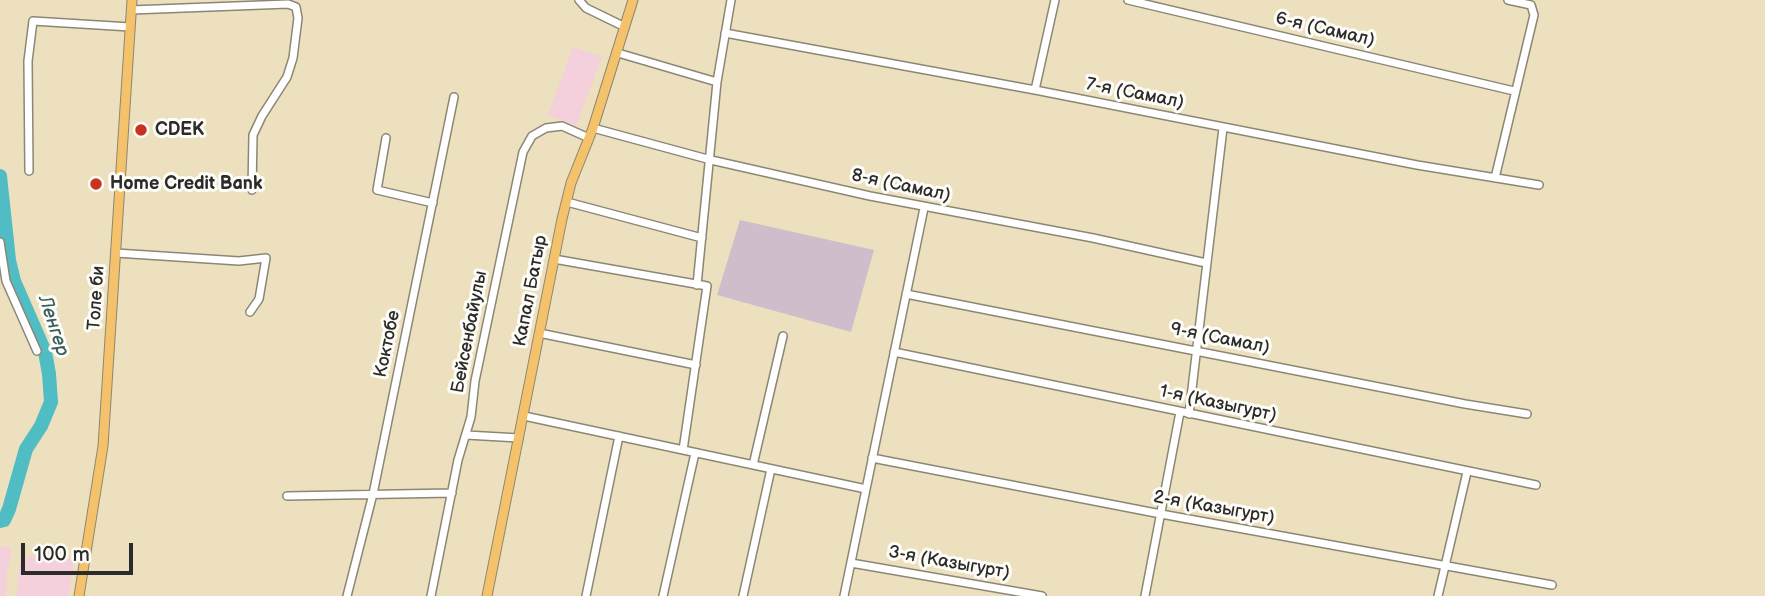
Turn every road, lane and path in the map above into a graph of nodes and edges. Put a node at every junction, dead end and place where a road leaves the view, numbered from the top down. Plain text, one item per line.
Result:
1 (579, 0) edge
2 (633, 0) edge
3 (731, 0) edge
4 (1055, 0) edge
5 (1128, 0) edge
6 (1508, 0) edge
7 (183, 4) edge
8 (131, 5) edge
9 (625, 26) junction
10 (130, 27) junction
11 (725, 33) junction
12 (618, 53) junction
13 (717, 82) junction
14 (1034, 90) junction
15 (1514, 91) junction
16 (454, 97) dead end
17 (593, 128) junction
18 (1223, 128) junction
19 (386, 138) dead end
20 (589, 138) junction
21 (711, 160) junction
22 (29, 171) dead end
23 (1494, 178) junction
24 (1539, 185) dead end
25 (253, 190) dead end
26 (566, 202) junction
27 (433, 203) junction
28 (924, 208) junction
29 (702, 239) junction
30 (0, 242) edge
31 (116, 253) junction
32 (554, 258) junction
33 (1206, 263) junction
34 (697, 285) junction
35 (906, 294) junction
36 (250, 312) dead end
37 (538, 333) junction
38 (783, 335) dead end
39 (1196, 350) junction
40 (37, 351) dead end
41 (894, 352) junction
42 (696, 365) junction
43 (1185, 413) junction
44 (1527, 414) dead end
45 (524, 416) junction
46 (466, 435) junction
47 (619, 436) junction
48 (519, 438) junction
49 (684, 450) junction
50 (695, 453) junction
51 (872, 458) junction
52 (753, 465) junction
53 (771, 469) junction
54 (1467, 472) junction
55 (1536, 485) dead end
56 (866, 489) junction
57 (452, 493) junction
58 (373, 494) junction
59 (287, 496) dead end
60 (1161, 514) junction
61 (850, 563) junction
62 (1446, 566) junction
63 (1552, 585) dead end
64 (79, 596) edge
65 (347, 596) edge
66 (430, 596) edge
67 (487, 596) edge
68 (586, 596) edge
69 (663, 596) edge
70 (743, 596) edge
71 (844, 596) edge
72 (1042, 596) edge
73 (1145, 596) edge
74 (1438, 596) edge

1 - 9 street
2 - 9 main road, Капал Батыр
3 - 11 street
4 - 14 street
5 - 15 street, 6-я (Самал)
6 - 15 street
7 - 8 street
7 - 25 street
8 - 10 main road, Толе би
9 - 12 main road, Капал Батыр
10 - 22 street
10 - 31 main road, Толе би
11 - 13 street
11 - 14 street, 7-я (Самал)
12 - 13 street
12 - 17 main road, Капал Батыр
13 - 21 street
14 - 18 street, 7-я (Самал)
15 - 23 street
16 - 27 street, Коктобе
17 - 20 main road, Капал Батыр
17 - 21 street, 8-я (Самал)
18 - 23 street, 7-я (Самал)
18 - 33 street
19 - 27 street
20 - 26 main road, Капал Батыр
20 - 46 street, Бейсенбайулы
21 - 28 street, 8-я (Самал)
21 - 29 street
23 - 24 street, 7-я (Самал)
26 - 29 street
26 - 32 main road, Капал Батыр
27 - 58 street, Коктобе
28 - 33 street, 8-я (Самал)
28 - 35 street
29 - 34 street
30 - 40 street
31 - 36 street
31 - 64 main road, Толе би
32 - 34 street
32 - 37 main road, Капал Батыр
33 - 39 street
34 - 42 street
35 - 39 street, 9-я (Самал)
35 - 41 street
37 - 42 street
37 - 45 main road, Капал Батыр
38 - 52 street
39 - 43 street
39 - 44 street, 9-я (Самал)
41 - 43 street, 1-я (Казыгурт)
41 - 51 street
42 - 49 street
43 - 54 street, 1-я (Казыгурт)
43 - 60 street
45 - 47 street
45 - 48 main road, Капал Батыр
46 - 48 street
46 - 57 street, Бейсенбайулы
47 - 49 street
47 - 68 street
48 - 67 main road, Капал Батыр
49 - 50 street
50 - 52 street
50 - 69 street
51 - 56 street
51 - 60 street, 2-я (Казыгурт)
52 - 53 street
53 - 56 street
53 - 70 street
54 - 55 street, 1-я (Казыгурт)
54 - 62 street
56 - 61 street
57 - 58 street
57 - 66 street, Бейсенбайулы
58 - 59 street
58 - 65 street, Коктобе
60 - 62 street, 2-я (Казыгурт)
60 - 73 street
61 - 71 street
61 - 72 street, 3-я (Казыгурт)
62 - 63 street, 2-я (Казыгурт)
62 - 74 street

